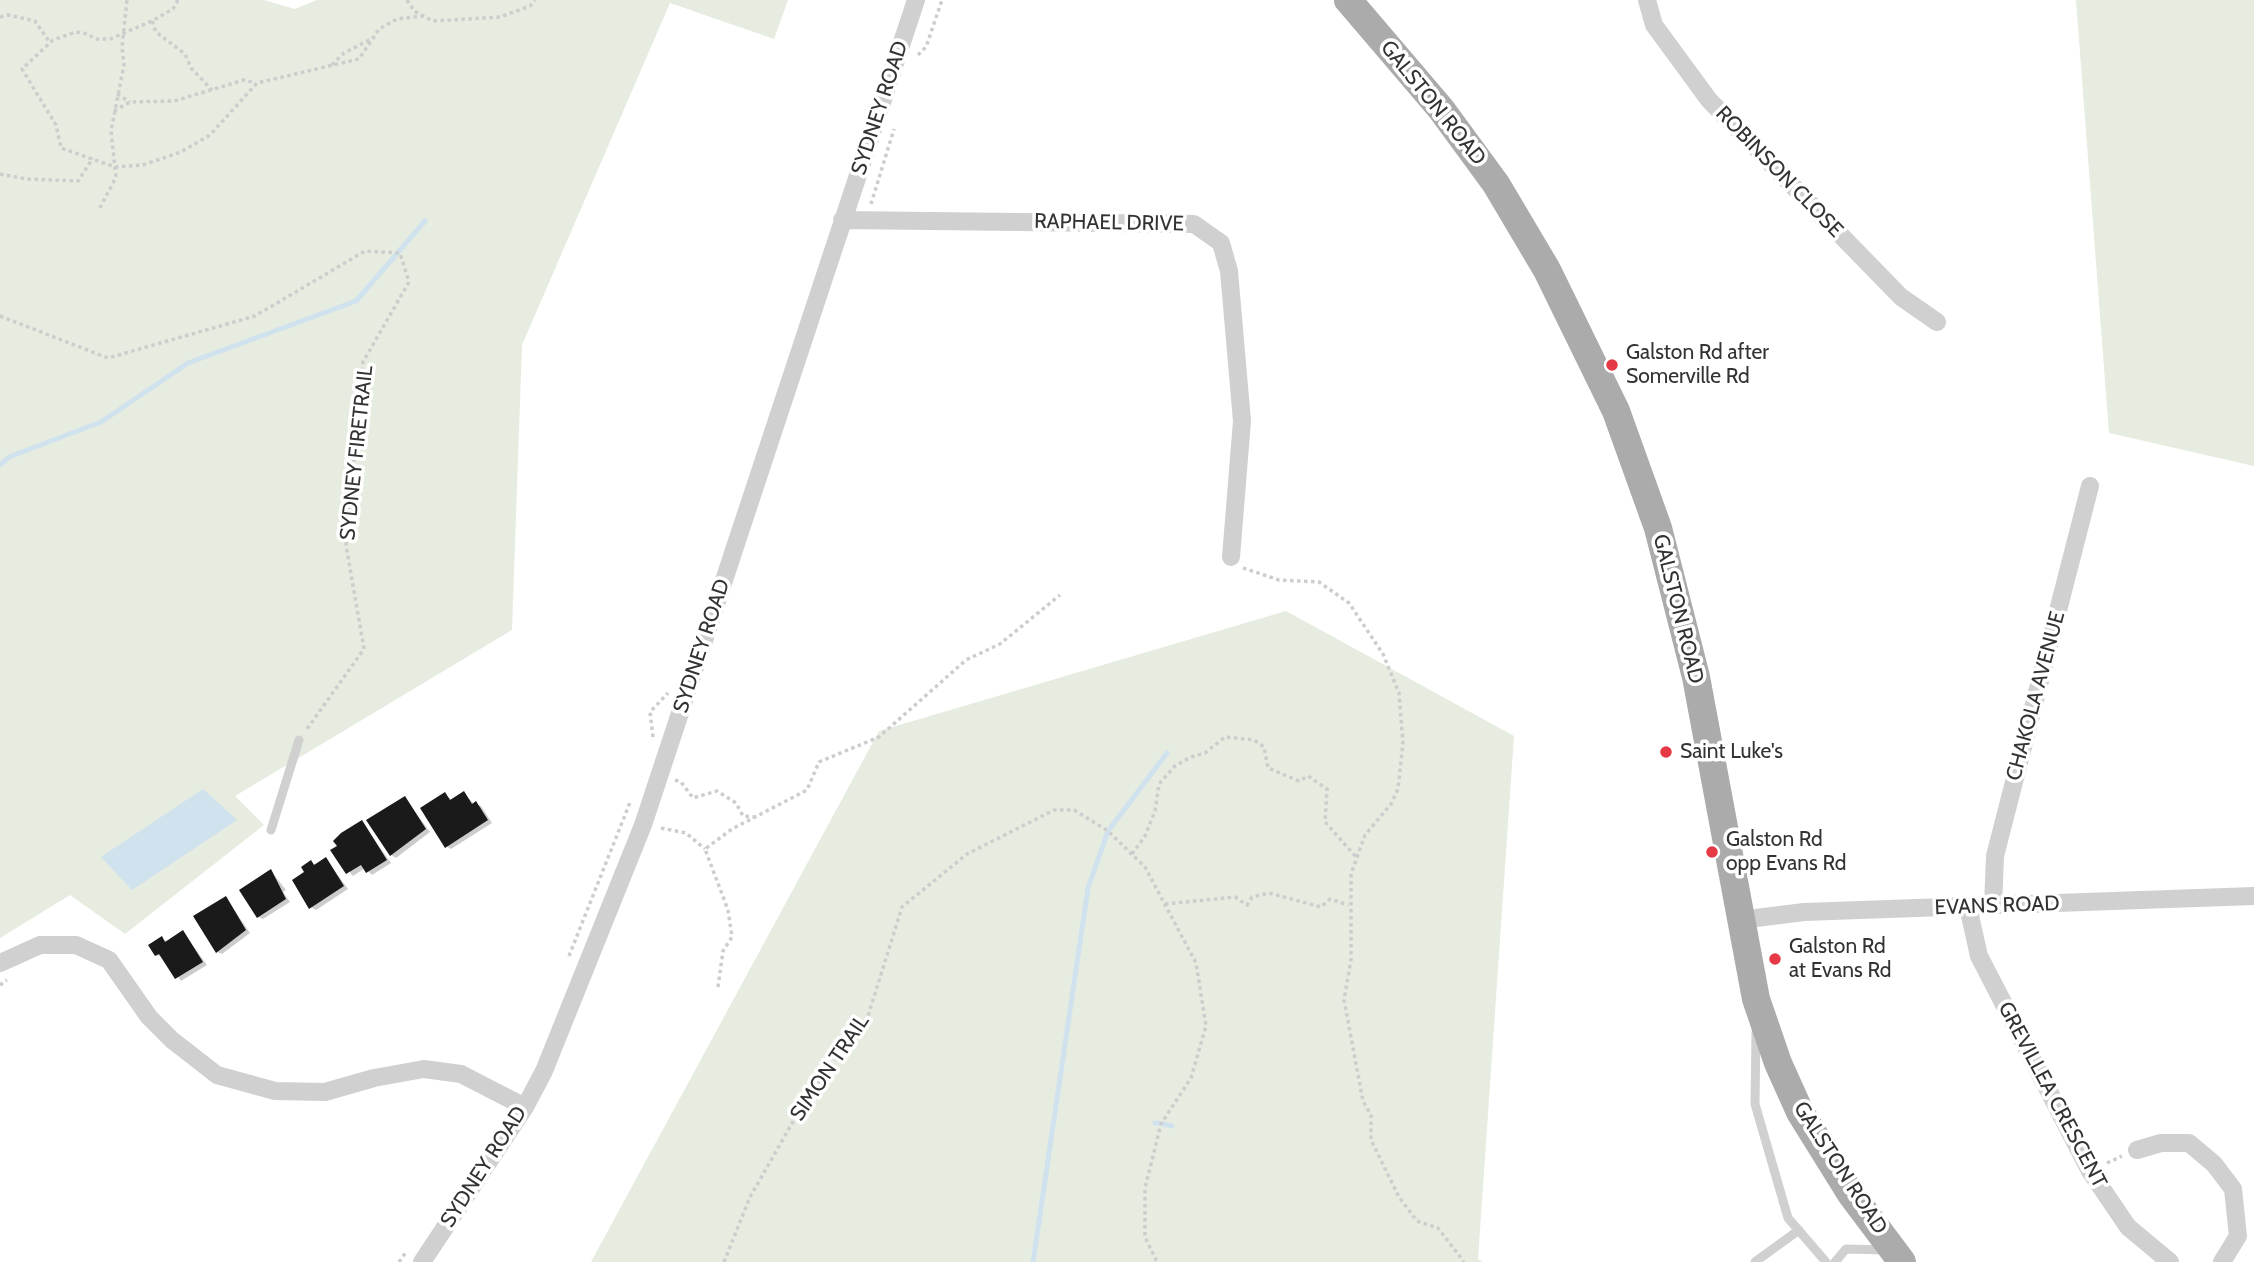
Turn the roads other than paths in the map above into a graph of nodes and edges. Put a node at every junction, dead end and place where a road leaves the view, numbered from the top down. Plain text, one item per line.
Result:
1 (916, 0) edge
2 (1348, 0) edge
3 (1647, 0) edge
4 (842, 220) junction
5 (1937, 323) dead end
6 (2091, 486) dead end
7 (1231, 557) road end
8 (299, 740) road end
9 (271, 830) dead end
10 (2254, 896) edge
11 (1993, 906) junction
12 (1968, 907) junction
13 (1740, 920) junction
14 (5, 970) edge
15 (1756, 999) junction
16 (525, 1107) junction
17 (2137, 1150) road end
18 (1798, 1230) junction
19 (1898, 1256) edge
20 (422, 1262) edge
21 (1755, 1262) edge
22 (1826, 1262) edge
23 (1835, 1262) edge
24 (2170, 1262) edge
25 (2222, 1262) edge

1 - 4 street, SYDNEY ROAD
2 - 13 main road, GALSTON ROAD
3 - 5 street, ROBINSON CLOSE
4 - 7 street, RAPHAEL DRIVE
4 - 16 street, SYDNEY ROAD
6 - 11 street, CHAKOLA AVENUE
8 - 9 lane
10 - 11 street, EVANS ROAD
11 - 12 street, EVANS ROAD
12 - 13 street, EVANS ROAD
12 - 24 street, GREVILLEA CRESCENT
13 - 15 main road, GALSTON ROAD
14 - 16 street
15 - 18 lane
15 - 19 main road, GALSTON ROAD
16 - 20 street, SYDNEY ROAD
17 - 25 street
18 - 21 lane
18 - 22 lane
19 - 23 lane

